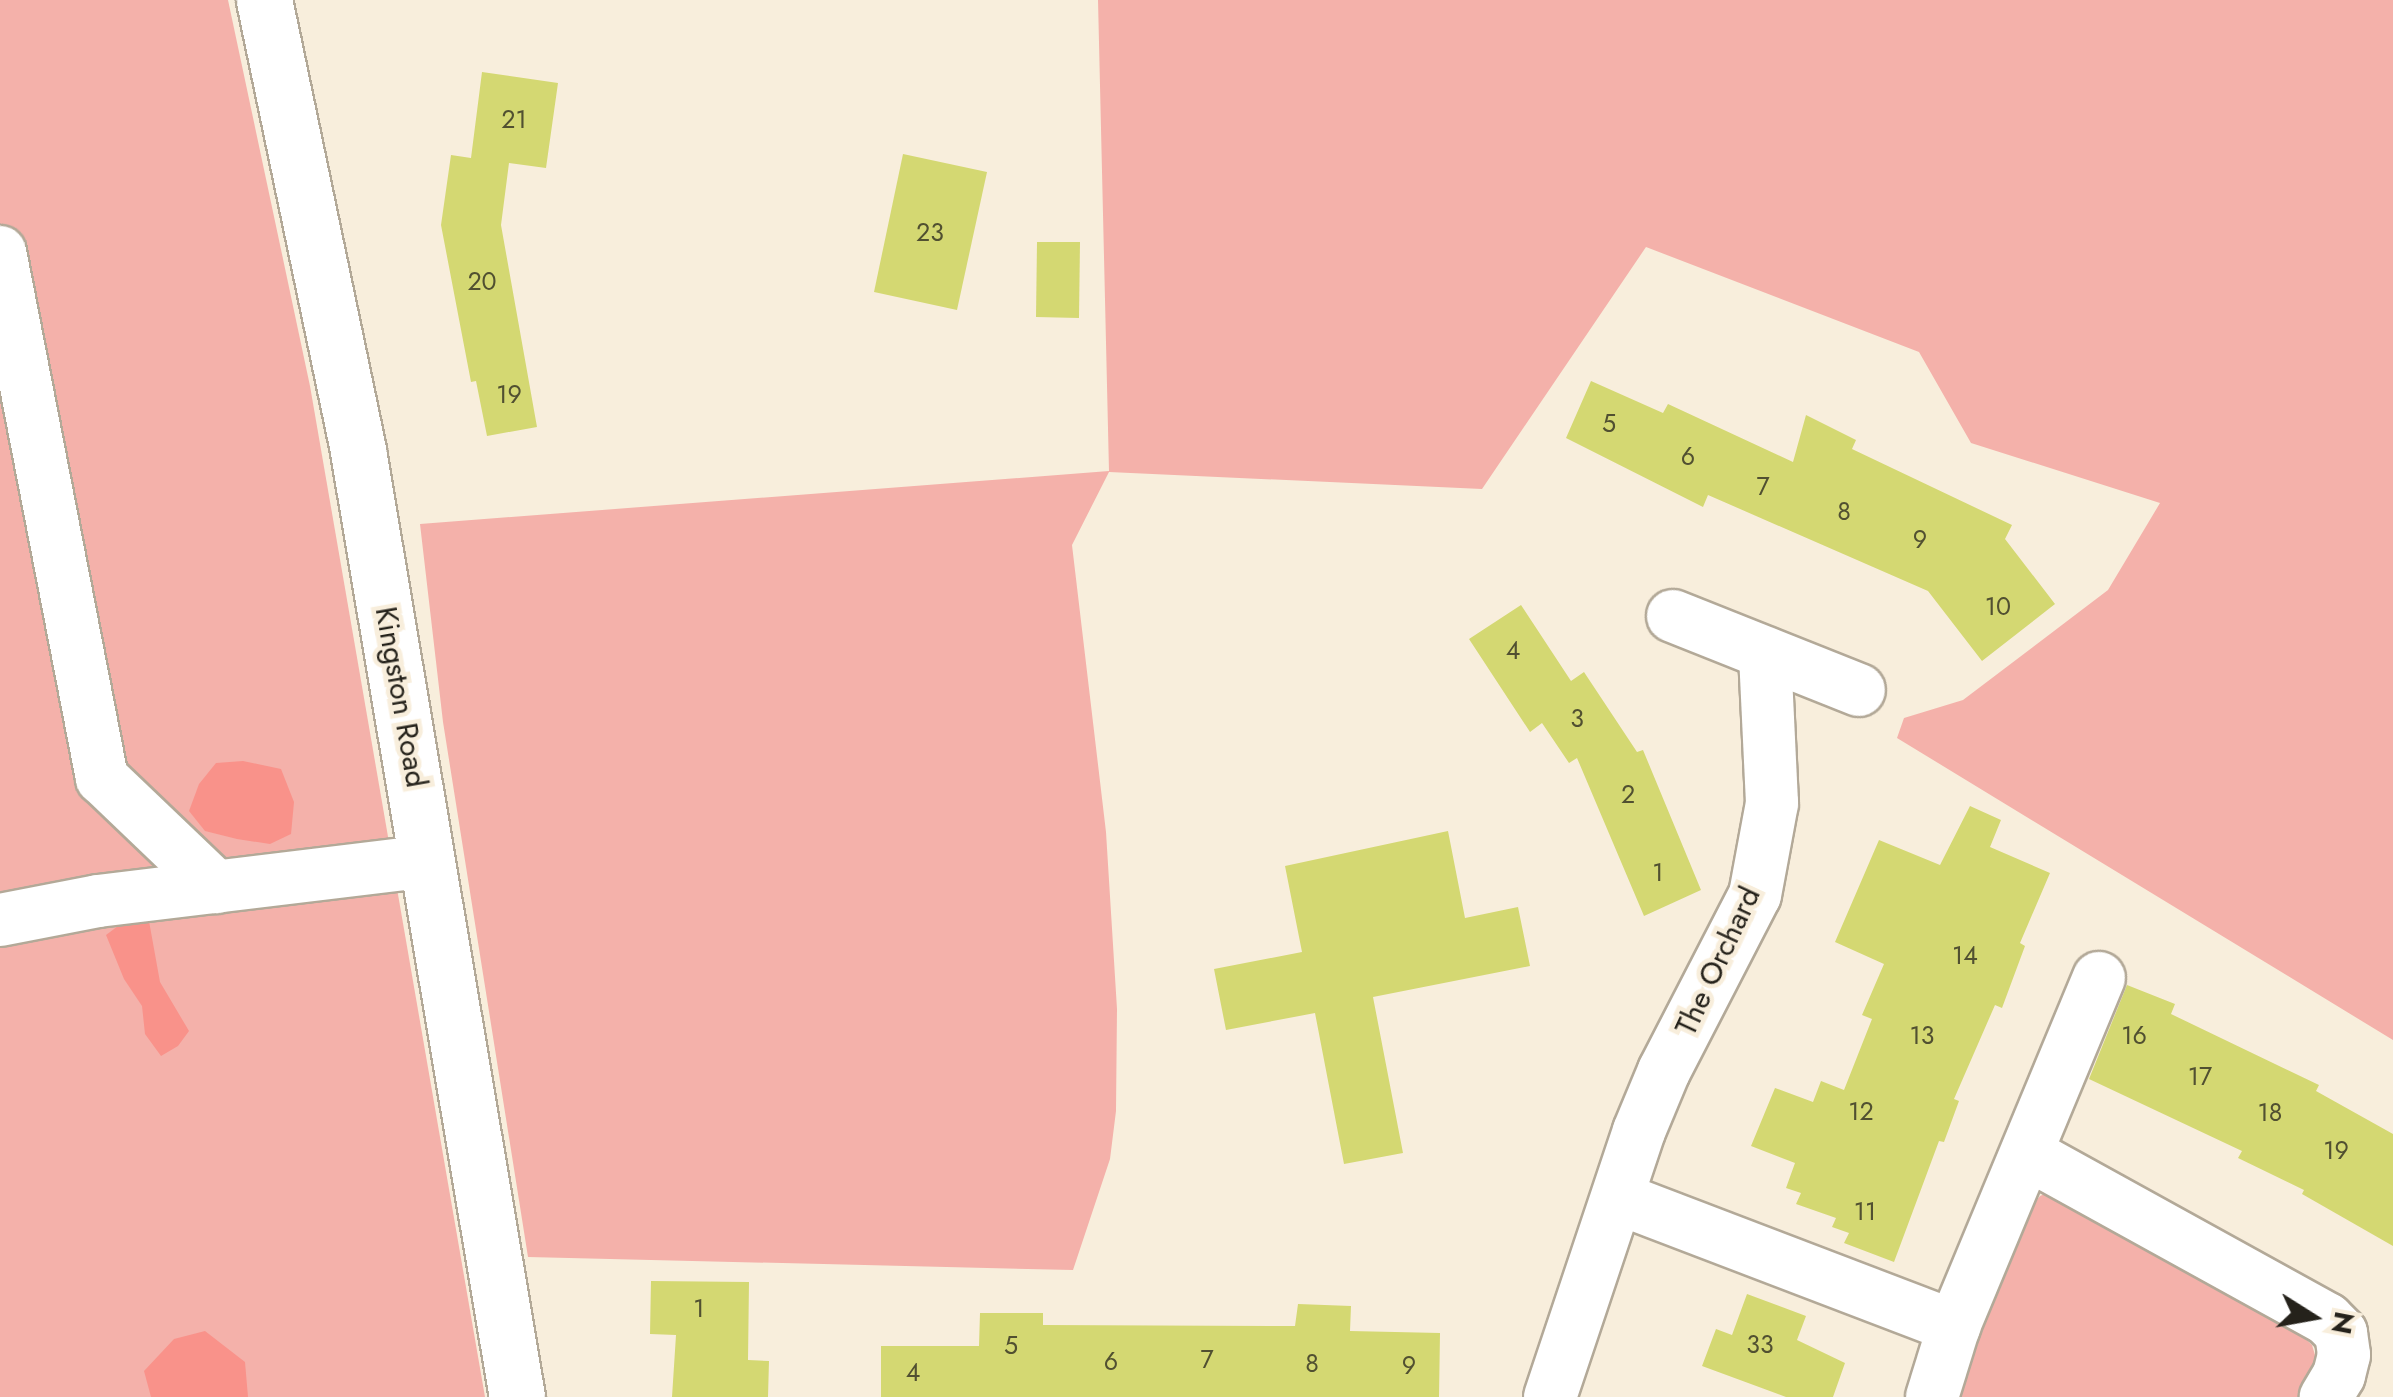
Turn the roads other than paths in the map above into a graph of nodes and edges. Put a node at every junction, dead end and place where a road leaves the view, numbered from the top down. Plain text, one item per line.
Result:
1 (264, 0) edge
2 (0, 252) edge
3 (1673, 616) dead end
4 (1765, 653) junction
5 (1859, 690) dead end
6 (428, 861) junction
7 (216, 887) junction
8 (0, 920) edge
9 (2099, 978) dead end
10 (2028, 1154) junction
11 (1618, 1198) junction
12 (1954, 1326) junction
13 (517, 1397) edge
14 (1550, 1397) edge
15 (1932, 1397) edge
16 (2326, 1397) edge

1 - 6 main road, Kingston Road
2 - 7 street
3 - 4 street
4 - 5 street
4 - 11 street, The Orchard
6 - 7 street
6 - 13 main road, Kingston Road
7 - 8 street
9 - 10 street
10 - 12 street
10 - 16 street
11 - 12 street
11 - 14 street, The Orchard
12 - 15 street

